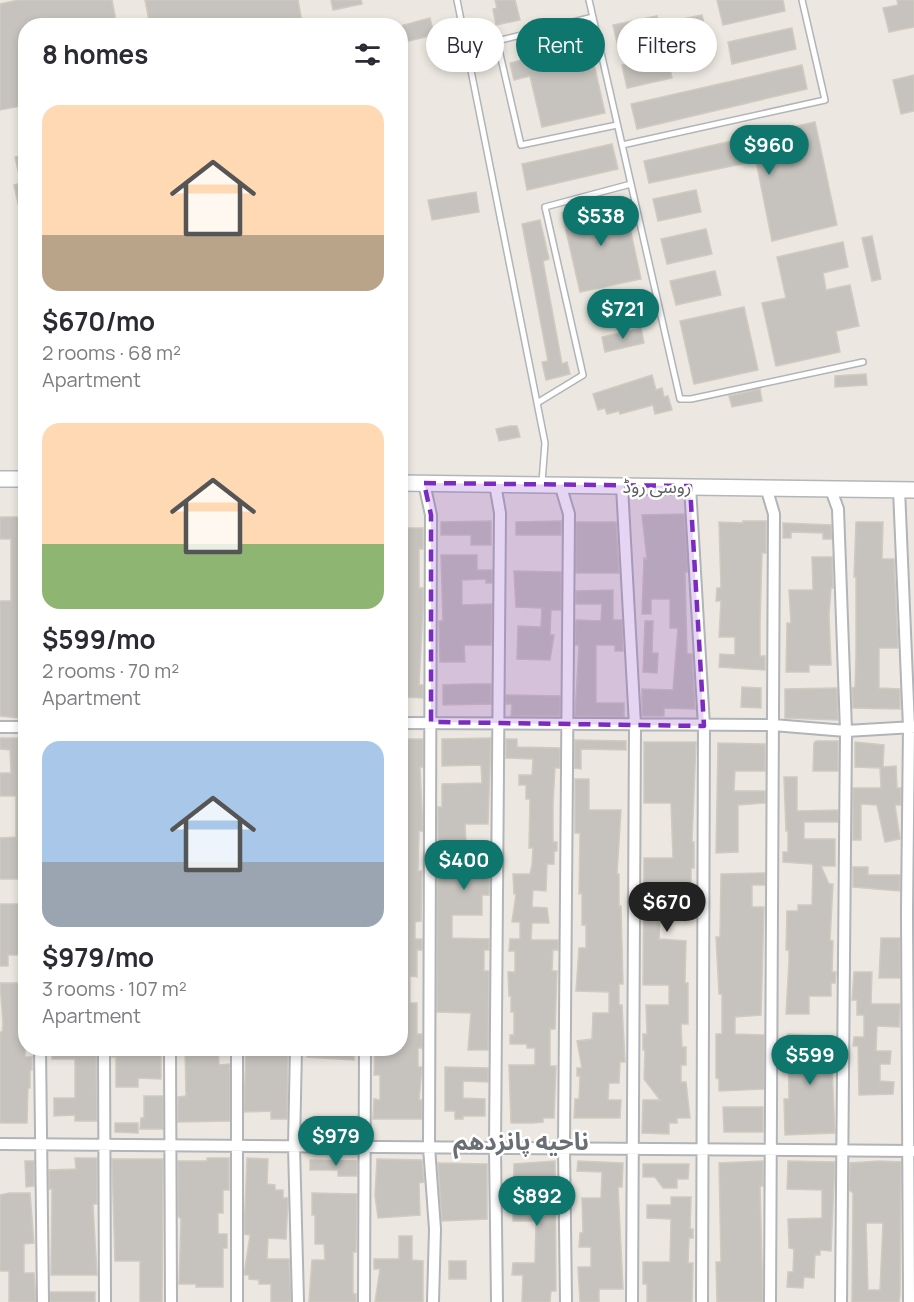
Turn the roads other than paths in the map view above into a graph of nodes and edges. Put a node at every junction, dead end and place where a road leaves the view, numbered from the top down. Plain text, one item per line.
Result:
1 (457, 0) edge
2 (589, 0) edge
3 (802, 0) edge
4 (593, 17) junction
5 (617, 125) junction
6 (622, 145) junction
7 (631, 184) junction
8 (863, 362) dead end
9 (537, 403) junction
10 (0, 479) edge
11 (18, 479) edge
12 (408, 483) edge
13 (424, 483) junction
14 (495, 484) junction
15 (542, 484) junction
16 (561, 484) junction
17 (622, 486) junction
18 (690, 486) junction
19 (766, 487) junction
20 (830, 487) junction
21 (906, 490) edge
22 (431, 722) junction
23 (408, 723) edge
24 (500, 724) junction
25 (566, 725) junction
26 (635, 725) junction
27 (773, 725) junction
28 (704, 726) junction
29 (0, 727) edge
30 (18, 727) edge
31 (912, 727) edge
32 (846, 731) junction
33 (40, 1056) edge
34 (104, 1056) edge
35 (170, 1056) edge
36 (237, 1056) edge
37 (296, 1056) edge
38 (365, 1056) edge
39 (0, 1144) edge
40 (39, 1144) junction
41 (238, 1144) junction
42 (104, 1145) junction
43 (294, 1146) junction
44 (171, 1147) junction
45 (365, 1147) junction
46 (429, 1147) junction
47 (564, 1147) junction
48 (495, 1148) junction
49 (632, 1149) junction
50 (702, 1149) junction
51 (770, 1149) junction
52 (840, 1149) junction
53 (911, 1151) edge
54 (43, 1302) edge
55 (105, 1302) edge
56 (171, 1302) edge
57 (237, 1302) edge
58 (298, 1302) edge
59 (364, 1302) edge
60 (433, 1302) edge
61 (497, 1302) edge
62 (566, 1302) edge
63 (632, 1302) edge
64 (702, 1302) edge
65 (771, 1302) edge
66 (840, 1302) edge
67 (909, 1302) edge

1 - 9 lane
2 - 4 lane
3 - 6 lane
4 - 5 lane
4 - 5 lane
5 - 6 lane
6 - 7 lane
7 - 8 lane
7 - 9 lane
9 - 15 lane
10 - 11 main road
12 - 13 main road, روسی روڈ
13 - 14 main road, روسی روڈ
13 - 22 street
14 - 15 main road, روسی روڈ
14 - 24 street
15 - 16 main road, روسی روڈ
16 - 17 main road, روسی روڈ
16 - 25 street
17 - 18 main road, روسی روڈ
17 - 26 street
18 - 19 main road, روسی روڈ
18 - 28 street
19 - 20 main road, روسی روڈ
19 - 27 street
20 - 21 main road, روسی روڈ
20 - 32 street
21 - 31 street
22 - 23 street
22 - 24 street
22 - 46 street
24 - 25 street
24 - 48 street
25 - 26 street
25 - 47 street
26 - 28 street
26 - 49 street
27 - 28 street
27 - 32 street
27 - 51 street
28 - 50 street
29 - 30 street
31 - 32 street
31 - 53 street
32 - 52 street
33 - 40 street
34 - 42 street
35 - 44 street
36 - 41 street
37 - 43 street
38 - 45 street
39 - 40 street
40 - 42 street
40 - 54 street
41 - 43 street
41 - 44 street
41 - 57 street
42 - 44 street
42 - 55 street
43 - 45 street
43 - 58 street
44 - 56 street
45 - 46 street
45 - 59 street
46 - 48 street
46 - 60 street
47 - 48 street
47 - 49 street
47 - 62 street
48 - 61 street
49 - 50 street
49 - 63 street
50 - 51 street
50 - 64 street
51 - 52 street
51 - 65 street
52 - 53 street
52 - 66 street
53 - 67 street

